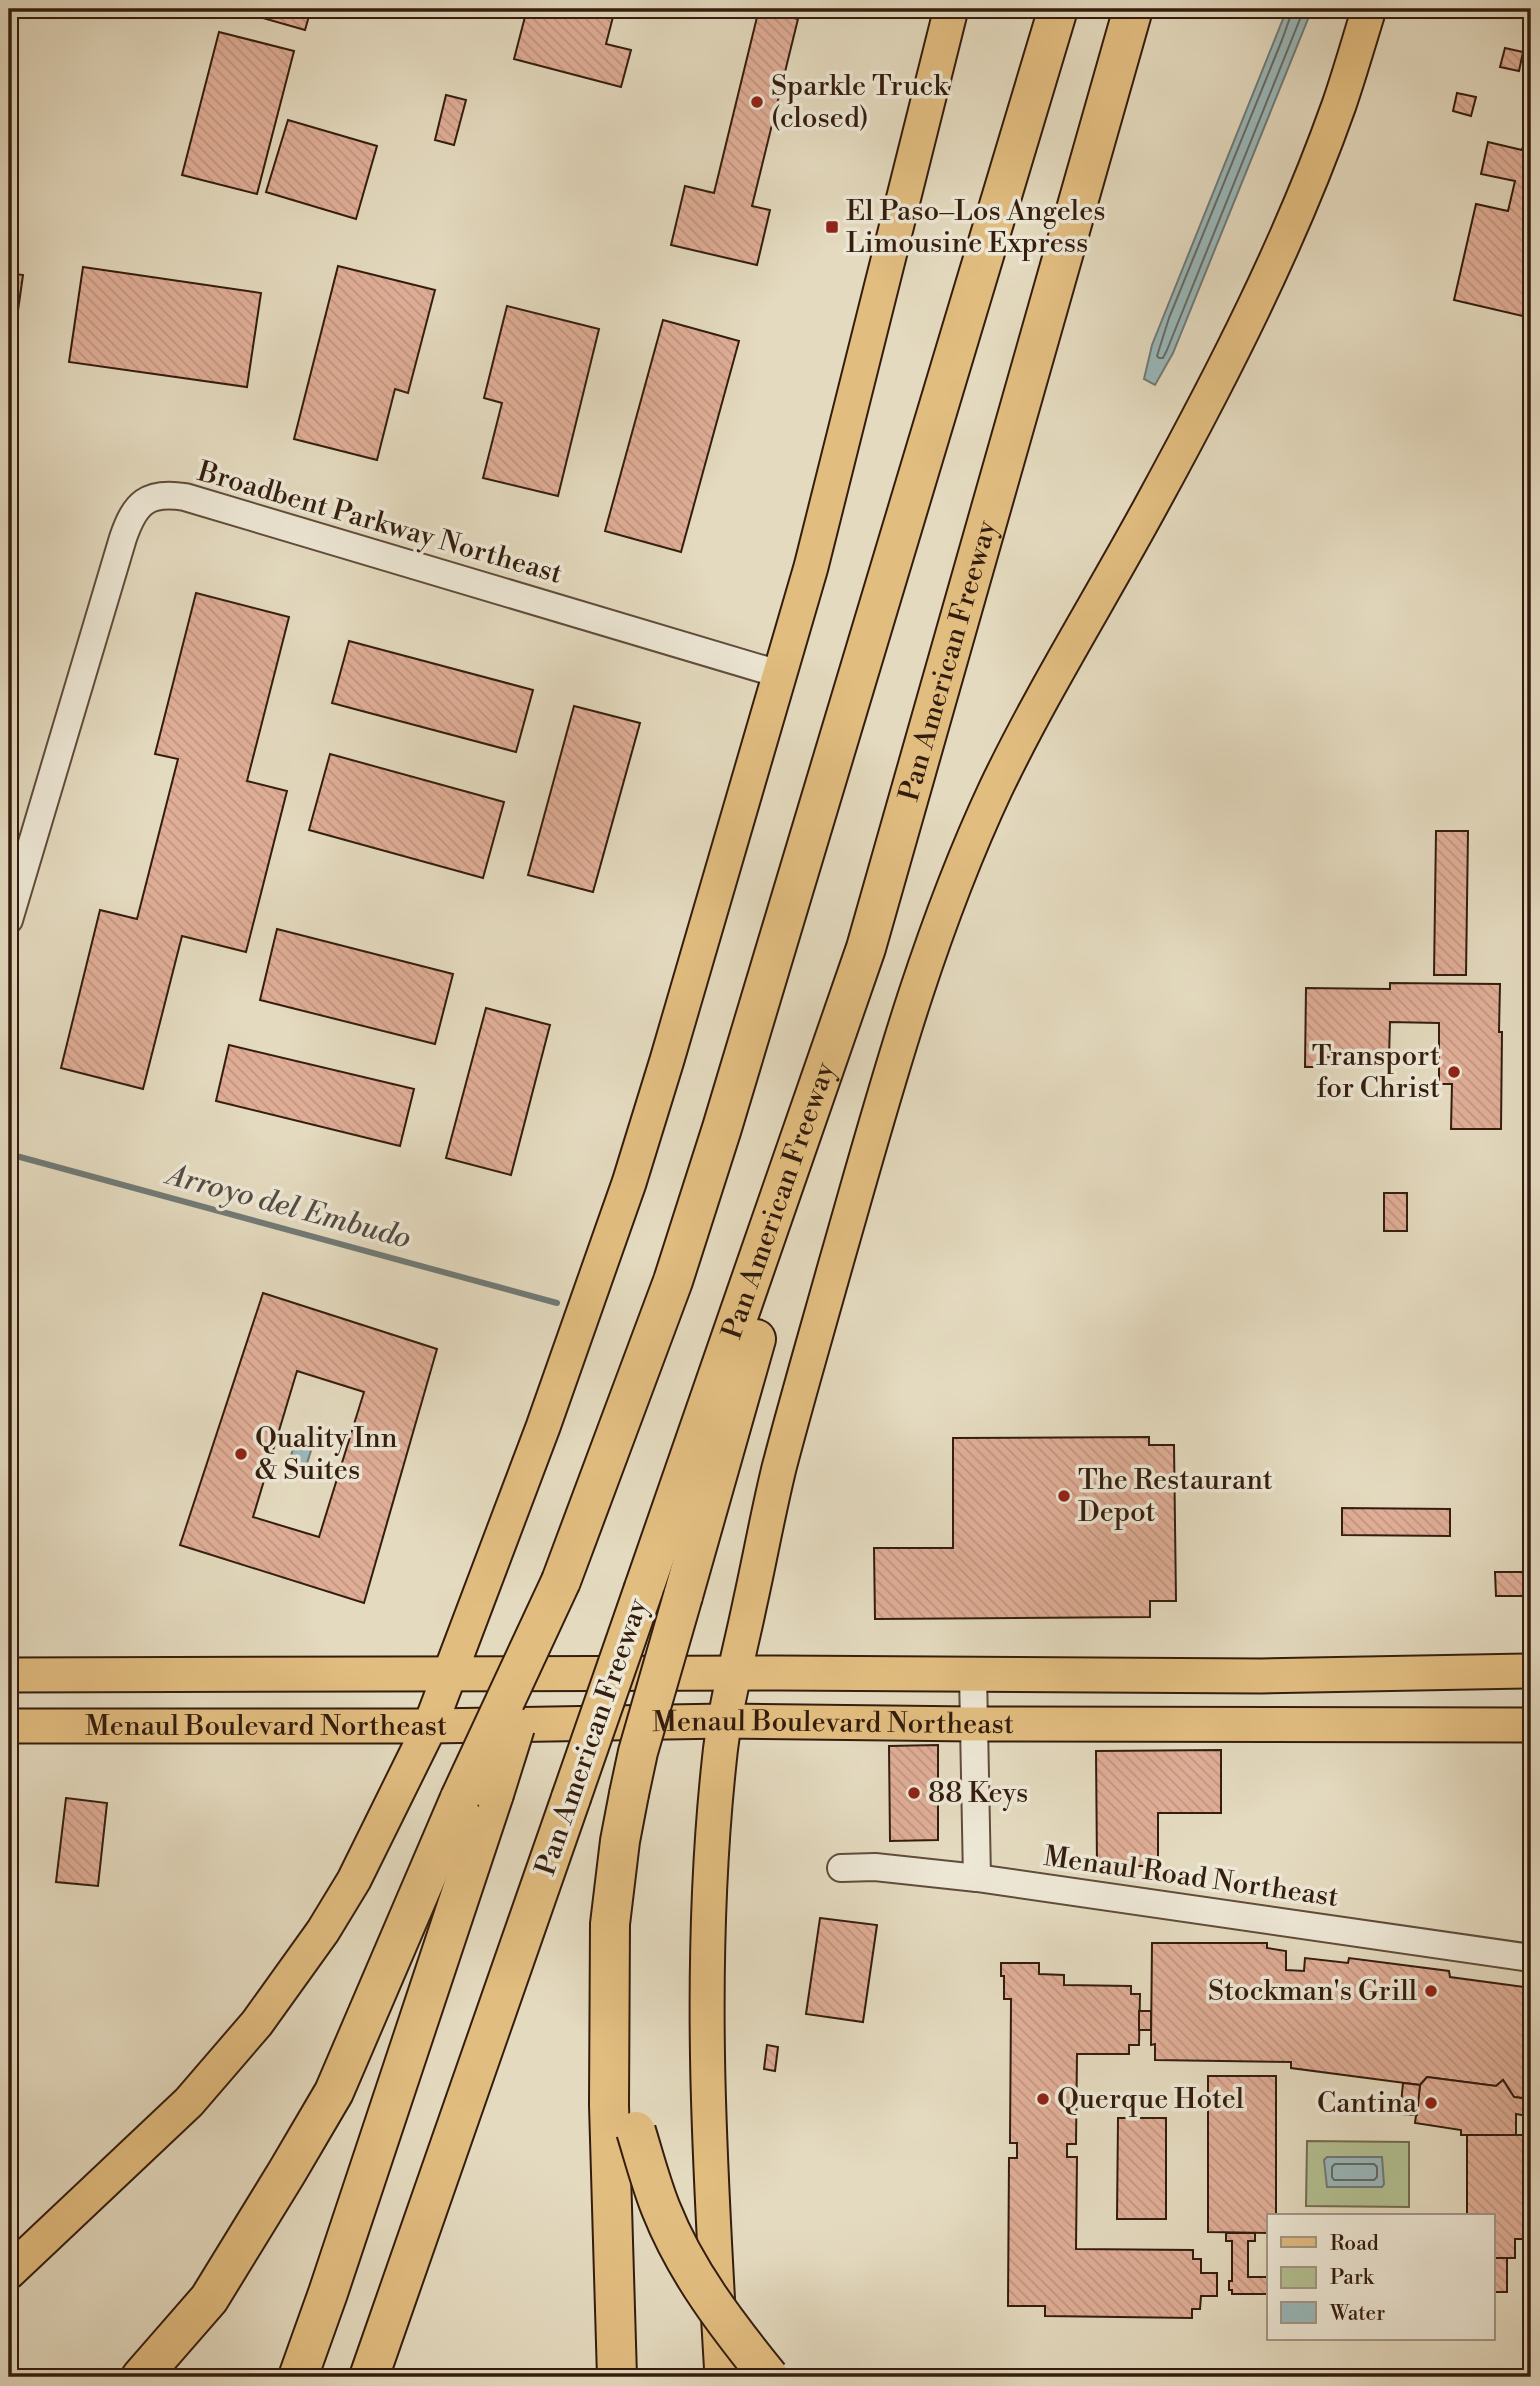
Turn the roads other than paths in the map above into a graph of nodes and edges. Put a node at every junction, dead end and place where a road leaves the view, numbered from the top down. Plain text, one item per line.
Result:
1 (951, 9) edge
2 (1058, 9) edge
3 (1133, 9) edge
4 (1368, 9) edge
5 (779, 674) junction
6 (9, 920) edge
7 (866, 948) junction
8 (1531, 1671) edge
9 (451, 1673) junction
10 (734, 1673) junction
11 (973, 1674) junction
12 (9, 1675) edge
13 (725, 1721) junction
14 (973, 1724) junction
15 (1531, 1725) edge
16 (9, 1726) edge
17 (430, 1726) junction
18 (477, 1796) junction
19 (841, 1868) dead end
20 (977, 1878) junction
21 (610, 1924) junction
22 (1531, 1958) edge
23 (9, 2272) edge
24 (141, 2377) edge
25 (298, 2377) edge
26 (369, 2377) edge
27 (617, 2377) edge
28 (722, 2377) edge
29 (769, 2377) edge

1 - 5 main road
2 - 18 highway, bridge
3 - 7 highway, Pan American Freeway
4 - 10 main road
5 - 6 street, Broadbent Parkway Northeast
5 - 9 main road
7 - 21 highway, bridge
7 - 26 highway, Pan American Freeway, bridge
8 - 11 main road, Menaul Boulevard Northeast
9 - 10 main road, Menaul Boulevard Northeast
9 - 12 main road, Menaul Boulevard Northeast
9 - 17 main road
10 - 11 main road, Menaul Boulevard Northeast
10 - 13 main road
11 - 14 street
13 - 14 main road, Menaul Boulevard Northeast
13 - 17 main road, Menaul Boulevard Northeast
13 - 28 main road
14 - 15 main road, Menaul Boulevard Northeast
14 - 20 street
16 - 17 main road, Menaul Boulevard Northeast
17 - 23 main road
18 - 24 highway
18 - 25 highway
19 - 20 street, Menaul Road Northeast
20 - 22 street, Menaul Road Northeast
21 - 27 highway
21 - 29 highway, bridge

